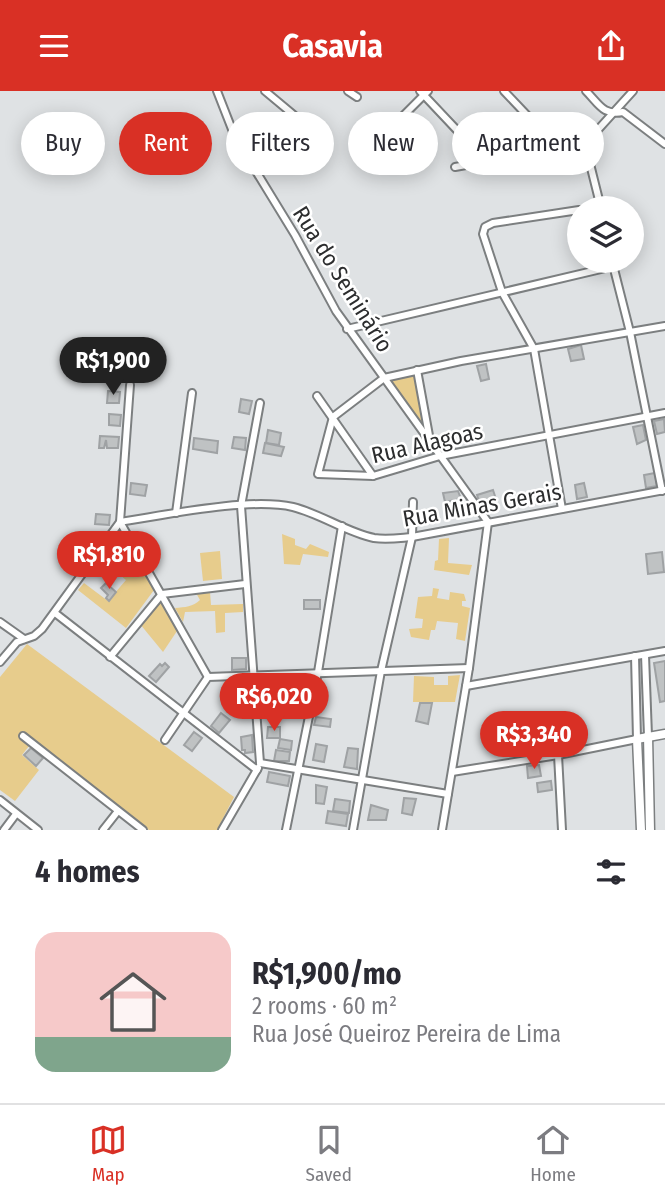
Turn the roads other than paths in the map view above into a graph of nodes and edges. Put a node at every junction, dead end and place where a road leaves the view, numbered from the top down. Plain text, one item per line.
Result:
1 (217, 91) edge
2 (265, 91) edge
3 (348, 91) edge
4 (504, 91) edge
5 (586, 91) edge
6 (633, 91) edge
7 (424, 92) edge
8 (356, 97) dead end
9 (290, 112) edge
10 (406, 112) edge
11 (524, 112) edge
12 (612, 114) junction
13 (452, 123) edge
14 (604, 123) edge
15 (665, 144) edge
16 (593, 175) edge
17 (598, 196) edge
18 (567, 211) edge
19 (577, 273) edge
20 (615, 273) edge
21 (502, 292) junction
22 (665, 326) edge
23 (347, 329) junction
24 (630, 332) junction
25 (534, 349) junction
26 (417, 370) junction
27 (384, 377) junction
28 (130, 385) dead end
29 (192, 393) dead end
30 (317, 396) dead end
31 (260, 403) dead end
32 (665, 413) edge
33 (646, 416) junction
34 (333, 417) junction
35 (547, 435) junction
36 (430, 442) junction
37 (440, 456) junction
38 (373, 476) junction
39 (663, 491) edge
40 (413, 502) dead end
41 (241, 506) junction
42 (562, 509) junction
43 (176, 513) junction
44 (120, 522) junction
45 (488, 522) junction
46 (342, 526) junction
47 (412, 537) junction
48 (245, 584) junction
49 (162, 594) junction
50 (55, 613) junction
51 (0, 622) edge
52 (24, 639) junction
53 (665, 651) edge
54 (645, 655) junction
55 (635, 656) junction
56 (110, 657) junction
57 (0, 662) edge
58 (469, 668) junction
59 (381, 671) junction
60 (318, 672) junction
61 (253, 675) junction
62 (208, 677) junction
63 (466, 686) junction
64 (184, 715) junction
65 (665, 734) edge
66 (23, 736) dead end
67 (648, 736) junction
68 (637, 739) junction
69 (165, 740) dead end
70 (558, 755) junction
71 (259, 766) junction
72 (299, 771) junction
73 (452, 772) junction
74 (362, 781) junction
75 (448, 794) junction
76 (0, 800) edge
77 (118, 811) junction
78 (16, 814) junction
79 (4, 830) edge
80 (38, 830) edge
81 (103, 830) edge
82 (143, 830) edge
83 (222, 830) edge
84 (286, 830) edge
85 (353, 830) edge
86 (442, 830) edge
87 (562, 830) edge
88 (641, 830) edge
89 (650, 830) edge

1 - 23 street, Rua do Seminário
2 - 9 street
3 - 8 street
4 - 11 street
5 - 12 street
6 - 12 street
7 - 10 street
7 - 13 street
12 - 14 street
12 - 15 street
16 - 17 street
18 - 21 street
19 - 21 street
20 - 24 street
21 - 23 street
21 - 25 street
22 - 24 street
23 - 27 street, Rua do Seminário
24 - 25 street
24 - 33 street
25 - 26 street
25 - 35 street
26 - 27 street
26 - 36 street, Rua do Seminário
27 - 34 street
27 - 36 street, Rua do Seminário
28 - 44 street
29 - 43 street
30 - 34 street
31 - 41 street
32 - 33 street, Rua Alagoas
33 - 35 street, Rua Alagoas
33 - 39 street
34 - 38 street
34 - 38 street, Rua Alagoas
35 - 37 street, Rua Alagoas
35 - 42 street
36 - 37 street, Rua do Seminário
37 - 38 street, Rua Alagoas
37 - 45 street, Rua do Seminário
39 - 42 street, Rua Minas Gerais
40 - 47 street
41 - 43 street, Rua Minas Gerais
41 - 46 street, Rua Minas Gerais
41 - 48 street
42 - 45 street, Rua Minas Gerais
43 - 44 street, Rua Minas Gerais
44 - 49 street
44 - 50 street
45 - 47 street, Rua Minas Gerais
45 - 58 street
46 - 47 street, Rua Minas Gerais
46 - 60 street
47 - 59 street
48 - 49 street
48 - 61 street
49 - 56 street
49 - 62 street
50 - 52 street
50 - 56 street
51 - 52 street
52 - 57 street
53 - 54 street
54 - 55 street
54 - 67 street
55 - 63 street
55 - 68 street
56 - 64 street
58 - 59 street
58 - 63 street
59 - 60 street
59 - 74 street
60 - 61 street
60 - 72 street
61 - 62 street
61 - 71 street
62 - 64 street
63 - 73 street
64 - 69 street
64 - 71 street
65 - 67 street
66 - 77 street
67 - 68 street
67 - 89 street
68 - 70 street
68 - 88 street
70 - 73 street
70 - 87 street
71 - 72 street
71 - 83 street
72 - 74 street
72 - 84 street
73 - 75 street
74 - 75 street
74 - 85 street
75 - 86 street
76 - 78 street
77 - 81 street
77 - 82 street
78 - 79 street
78 - 80 street

